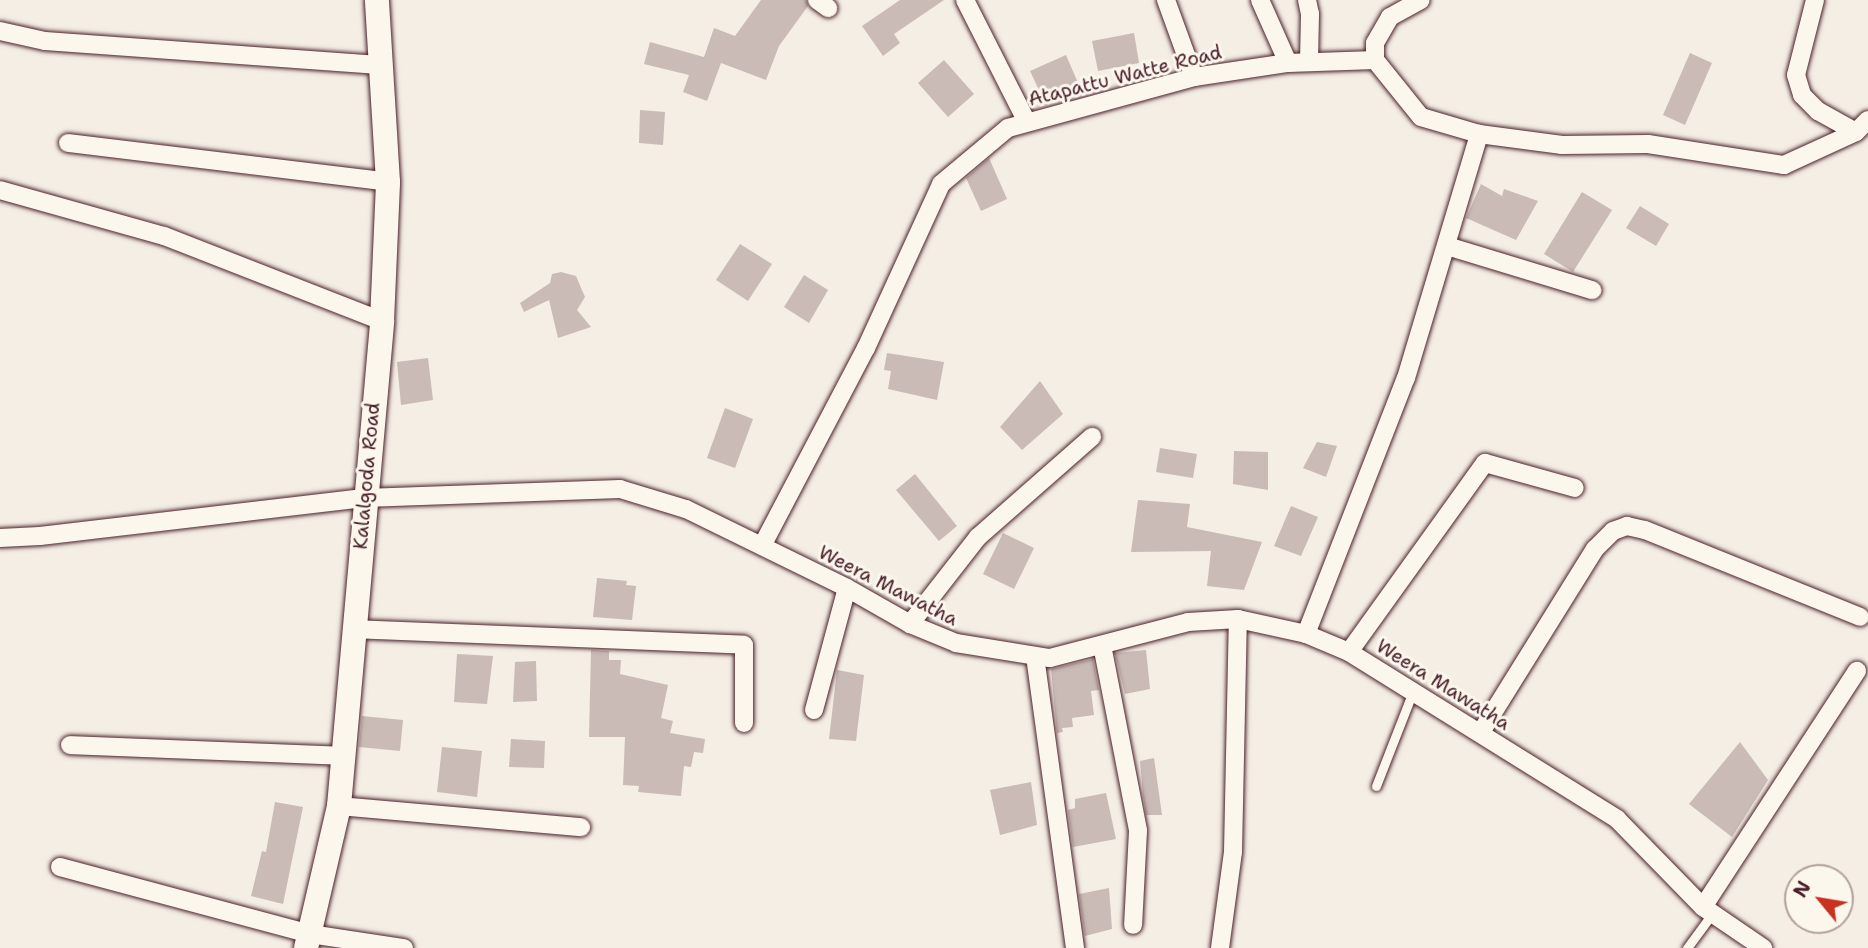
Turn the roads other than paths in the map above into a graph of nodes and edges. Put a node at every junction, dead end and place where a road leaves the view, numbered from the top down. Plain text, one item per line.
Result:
1 (377, 0) edge
2 (965, 0) edge
3 (1166, 0) edge
4 (1260, 0) edge
5 (1307, 0) edge
6 (1422, 0) edge
7 (1815, 0) edge
8 (0, 31) edge
9 (1375, 60) junction
10 (1288, 62) junction
11 (1309, 62) junction
12 (379, 65) junction
13 (1194, 77) junction
14 (1027, 122) junction
15 (1862, 126) edge
16 (1479, 134) junction
17 (68, 142) dead end
18 (388, 182) junction
19 (0, 190) edge
20 (1447, 246) junction
21 (1592, 290) dead end
22 (382, 321) junction
23 (1091, 437) dead end
24 (1575, 488) dead end
25 (364, 498) junction
26 (0, 538) edge
27 (762, 546) junction
28 (847, 588) junction
29 (1860, 617) dead end
30 (1238, 620) junction
31 (910, 624) junction
32 (354, 629) junction
33 (1306, 634) junction
34 (1102, 645) junction
35 (1349, 652) junction
36 (1034, 656) junction
37 (1857, 671) dead end
38 (1413, 691) junction
39 (814, 710) dead end
40 (744, 723) dead end
41 (1481, 732) junction
42 (70, 745) dead end
43 (344, 756) junction
44 (1376, 786) dead end
45 (339, 806) junction
46 (580, 827) dead end
47 (61, 867) dead end
48 (1708, 911) junction
49 (1133, 925) dead end
50 (308, 941) edge
51 (404, 948) edge
52 (1075, 948) edge
53 (1220, 948) edge
54 (1687, 948) edge
55 (1763, 948) edge

1 - 12 street, Kalalgoda Road
2 - 14 street
3 - 13 street
4 - 10 street
5 - 11 street
6 - 9 street
7 - 15 street
8 - 12 street
9 - 11 street, Atapattu Watte Road
9 - 16 street
10 - 11 street, Atapattu Watte Road
10 - 13 street, Atapattu Watte Road
12 - 18 street, Kalalgoda Road
13 - 14 street, Atapattu Watte Road
14 - 27 street, Atapattu Watte Road
15 - 16 street
16 - 20 street
17 - 18 street
18 - 22 street, Kalalgoda Road
19 - 22 street
20 - 21 street
20 - 33 street
22 - 25 street, Kalalgoda Road
23 - 31 street
24 - 35 street
25 - 26 street, Weera Mawatha
25 - 27 street, Weera Mawatha
25 - 32 street, Kalalgoda Road
27 - 28 street, Weera Mawatha
28 - 31 street, Weera Mawatha
28 - 39 street
29 - 41 street
30 - 33 street, Weera Mawatha
30 - 34 street, Weera Mawatha
30 - 53 street
31 - 36 street, Weera Mawatha
32 - 40 street
32 - 43 street, Kalalgoda Road
33 - 35 street, Weera Mawatha
34 - 36 street, Weera Mawatha
34 - 49 street
35 - 38 street, Weera Mawatha
36 - 52 street
37 - 48 street
38 - 41 street, Weera Mawatha
38 - 44 lane
41 - 48 street, Weera Mawatha
42 - 43 street
43 - 45 street, Kalalgoda Road
45 - 46 street
45 - 50 street, Kalalgoda Road
47 - 50 street
48 - 54 lane
48 - 55 street, Weera Mawatha
50 - 51 street

